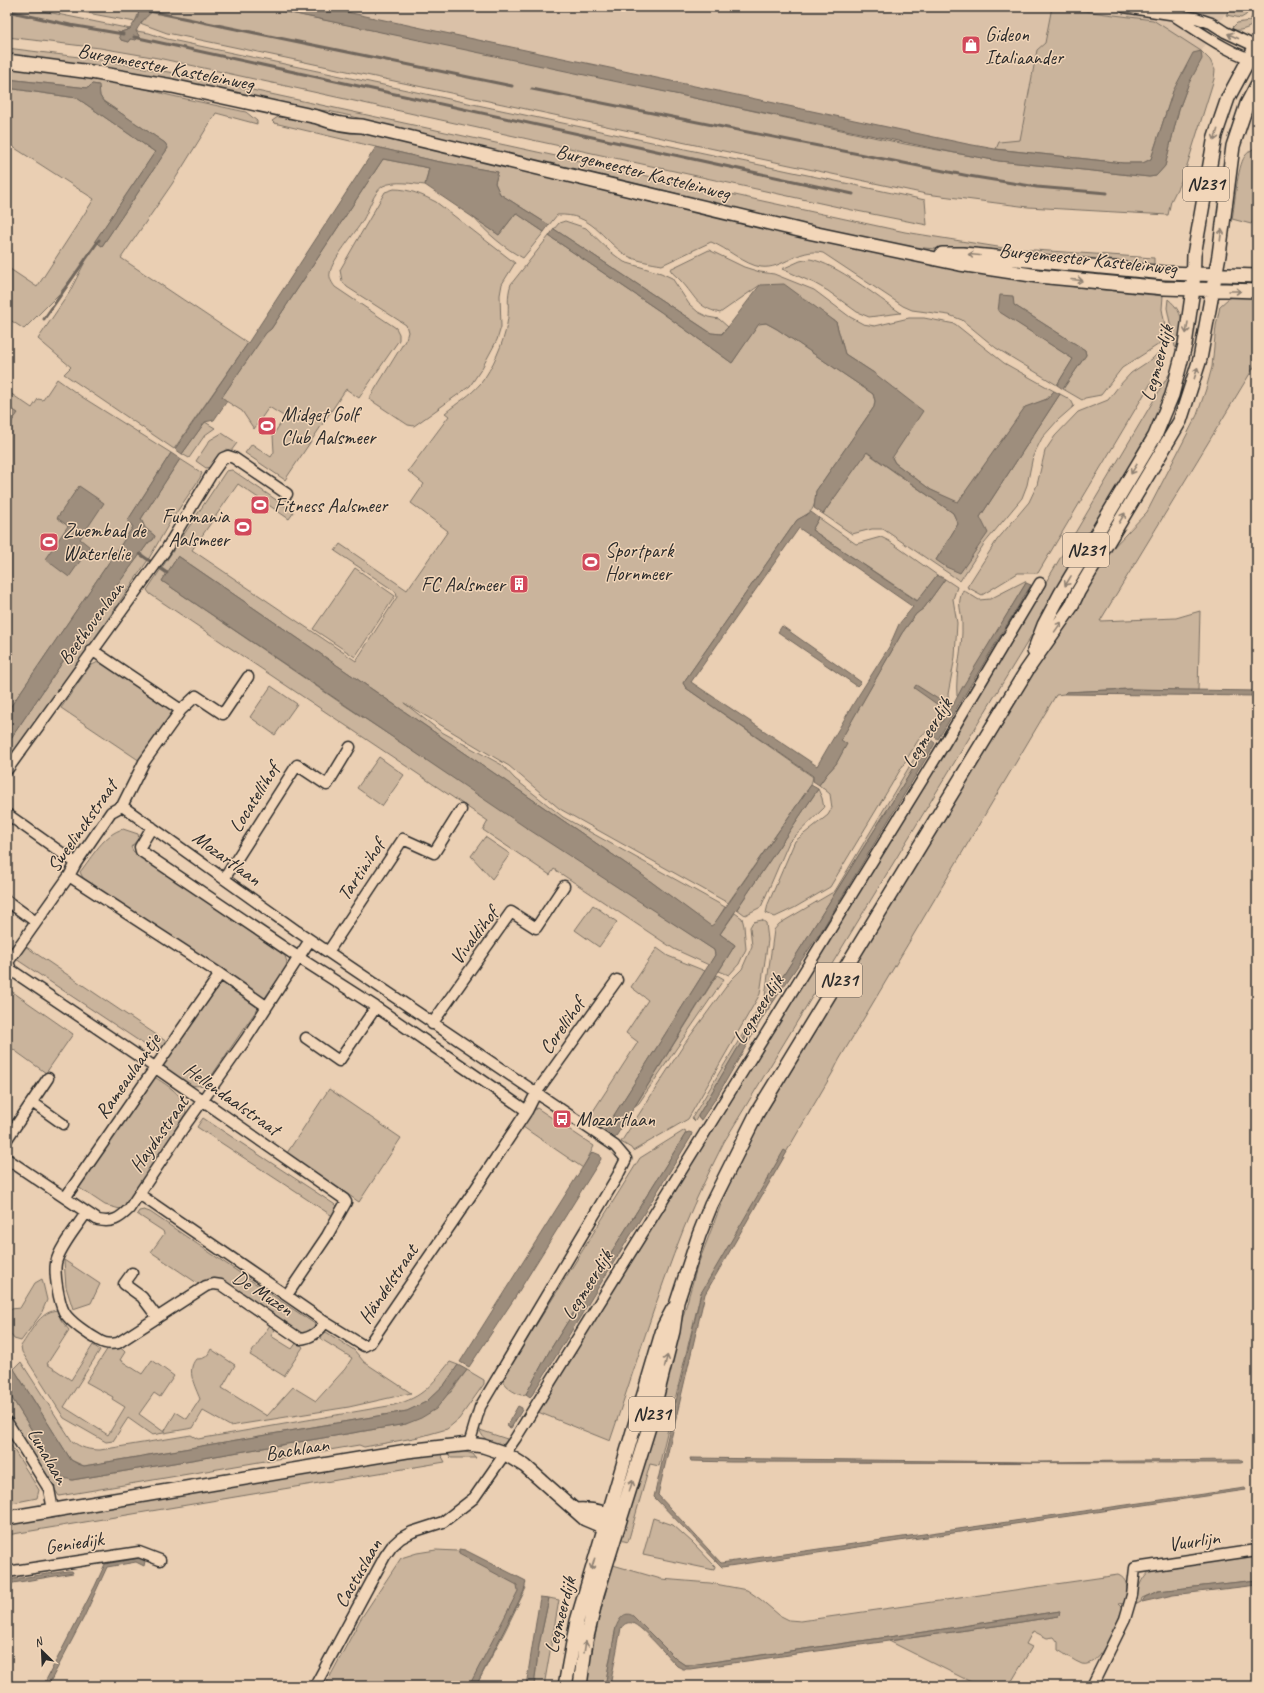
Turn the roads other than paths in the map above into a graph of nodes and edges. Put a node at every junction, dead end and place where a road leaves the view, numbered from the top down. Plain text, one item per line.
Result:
1 (1124, 7) edge
2 (1174, 16) junction
3 (1257, 46) edge
4 (1253, 60) edge
5 (7, 61) edge
6 (1257, 85) edge
7 (916, 254) junction
8 (1194, 273) junction
9 (1216, 274) junction
10 (1257, 276) edge
11 (1194, 289) junction
12 (1212, 291) junction
13 (1257, 291) edge
14 (287, 494) dead end
15 (1040, 582) dead end
16 (92, 650) junction
17 (1026, 670) junction
18 (248, 676) dead end
19 (181, 710) junction
20 (350, 748) dead end
21 (7, 770) edge
22 (122, 806) junction
23 (461, 810) dead end
24 (7, 814) edge
25 (152, 827) junction
26 (76, 863) junction
27 (69, 876) junction
28 (224, 879) junction
29 (564, 886) dead end
30 (7, 901) edge
31 (36, 922) junction
32 (310, 940) junction
33 (328, 952) junction
34 (298, 957) junction
35 (8, 962) joint
36 (220, 974) junction
37 (617, 980) dead end
38 (266, 1006) junction
39 (376, 1007) junction
40 (432, 1024) junction
41 (306, 1038) dead end
42 (156, 1068) junction
43 (48, 1078) dead end
44 (536, 1094) junction
45 (203, 1101) junction
46 (32, 1102) junction
47 (527, 1111) junction
48 (63, 1124) dead end
49 (7, 1139) edge
50 (7, 1159) edge
51 (139, 1194) junction
52 (66, 1198) junction
53 (86, 1213) junction
54 (132, 1273) dead end
55 (287, 1295) junction
56 (677, 1302) junction
57 (158, 1318) junction
58 (325, 1322) junction
59 (7, 1422) edge
60 (469, 1444) junction
61 (504, 1453) junction
62 (53, 1510) junction
63 (575, 1510) junction
64 (608, 1514) junction
65 (7, 1518) edge
66 (619, 1523) junction
67 (604, 1527) junction
68 (1257, 1550) edge
69 (160, 1560) dead end
70 (7, 1572) edge
71 (315, 1686) edge
72 (565, 1686) edge
73 (580, 1686) edge
74 (1092, 1686) edge

1 - 2 street
3 -> 2 street
2 - 4 street
3 - 4 main road, Legmeerdijk / N231
4 -> 8 main road, Legmeerdijk / N231
5 - 7 main road, Burgemeester Kasteleinweg
9 -> 6 main road, Legmeerdijk / N231
8 -> 7 main road, Burgemeester Kasteleinweg
7 -> 11 main road, Burgemeester Kasteleinweg
8 - 9 main road, Burgemeester Kasteleinweg
8 - 11 main road, Legmeerdijk / N231
9 - 10 main road, Burgemeester Kasteleinweg
9 - 12 main road, Legmeerdijk / N231
11 - 12 main road, Burgemeester Kasteleinweg
11 -> 17 main road, Legmeerdijk / N231
12 -> 13 main road, Burgemeester Kasteleinweg
17 -> 12 main road, Legmeerdijk / N231
14 - 16 street, Beethovenlaan
15 - 61 street, Legmeerdijk
16 - 19 street
16 - 21 street, Beethovenlaan
17 - 56 main road, Legmeerdijk / N231
18 - 19 street, Sweelinckstraat
19 - 22 street, Sweelinckstraat
20 - 28 street, Locatellihof
22 - 25 street, Mozartlaan
22 - 26 street, Sweelinckstraat
23 - 33 street, Tartinihof
24 - 26 street
25 - 28 street, Mozartlaan
25 - 34 street
26 - 27 street, Sweelinckstraat
27 - 31 street, Sweelinckstraat
27 - 36 street
28 - 32 street, Mozartlaan
29 - 40 street, Vivaldihof
30 - 31 street
31 - 35 street, Sweelinckstraat
32 - 33 street, Mozartlaan
32 - 34 street
33 - 40 street, Mozartlaan
34 - 38 street, Haydnstraat
34 - 39 street
35 - 42 street, Hellendaalstraat
36 - 38 street
36 - 42 street, Rameaulaantje
37 - 44 street, Corellihof
38 - 45 street, Haydnstraat
39 - 41 street
39 - 47 street
40 - 44 street, Mozartlaan
42 - 45 street, Hellendaalstraat
42 - 52 street, Rameaulaantje
43 - 46 street
44 - 47 street, Händelstraat
44 - 60 street, Mozartlaan
45 - 51 street, Haydnstraat
45 - 55 street, Hellendaalstraat
46 - 48 street
46 - 49 street
47 - 58 street, Händelstraat
50 - 52 street, Haydnstraat
51 - 53 street, Haydnstraat
51 - 55 street, Händelstraat
52 - 53 street, Haydnstraat
53 - 57 street, De Muzen
54 - 57 street
55 - 58 street, Händelstraat
56 - 64 main road, Legmeerdijk / N231
66 -> 56 main road, Legmeerdijk / N231
57 - 58 street, De Muzen
59 - 62 street, Lunalaan
60 - 61 main road, Bachlaan
60 - 62 main road, Bachlaan
61 - 63 main road, Bachlaan
61 - 71 street, Cactuslaan
62 - 65 main road, Bachlaan
63 - 64 main road
63 - 67 main road, Bachlaan
64 - 66 main road
64 - 67 main road, Legmeerdijk / N231
66 - 67 main road
73 -> 66 main road, Legmeerdijk / N231
67 -> 72 main road, Legmeerdijk / N231
68 - 74 street, Vuurlijn
69 - 70 street, Geniedijk

